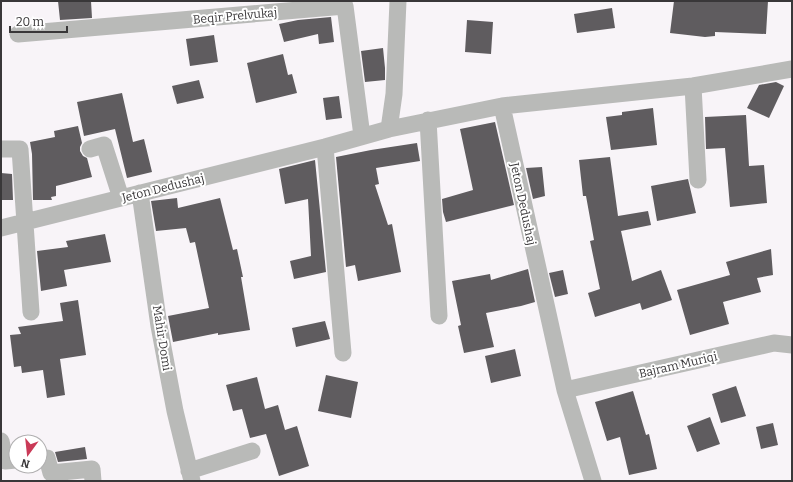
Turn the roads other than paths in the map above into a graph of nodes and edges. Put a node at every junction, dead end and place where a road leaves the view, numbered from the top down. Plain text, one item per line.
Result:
1 (398, 1) edge
2 (18, 34) dead end
3 (792, 69) edge
4 (693, 86) junction
5 (502, 106) junction
6 (428, 120) junction
7 (390, 129) junction
8 (362, 136) junction
9 (326, 147) junction
10 (1, 149) edge
11 (90, 149) dead end
12 (698, 180) dead end
13 (140, 193) junction
14 (121, 198) junction
15 (25, 222) junction
16 (1, 228) edge
17 (31, 312) dead end
18 (439, 316) dead end
19 (792, 346) edge
20 (342, 353) dead end
21 (565, 390) junction
22 (1, 442) edge
23 (252, 450) dead end
24 (8, 461) edge
25 (48, 462) edge
26 (190, 476) edge
27 (93, 481) edge
28 (593, 481) edge

1 - 7 street
2 - 8 street, Beqir Prelvukaj
3 - 4 street, Jeton Dedushaj
4 - 5 street, Jeton Dedushaj
4 - 12 street
5 - 6 street, Jeton Dedushaj
5 - 21 street, Jeton Dedushaj
6 - 7 street, Jeton Dedushaj
6 - 18 street
7 - 8 street, Jeton Dedushaj
8 - 9 street, Jeton Dedushaj
9 - 13 street, Jeton Dedushaj
9 - 20 street
10 - 15 street
11 - 14 street
13 - 14 street, Jeton Dedushaj
13 - 26 street, Mahir Domi
14 - 15 street, Jeton Dedushaj
15 - 16 street, Jeton Dedushaj
15 - 17 street
19 - 21 street, Bajram Muriqi
21 - 28 street
22 - 24 street
23 - 26 street
25 - 27 street

